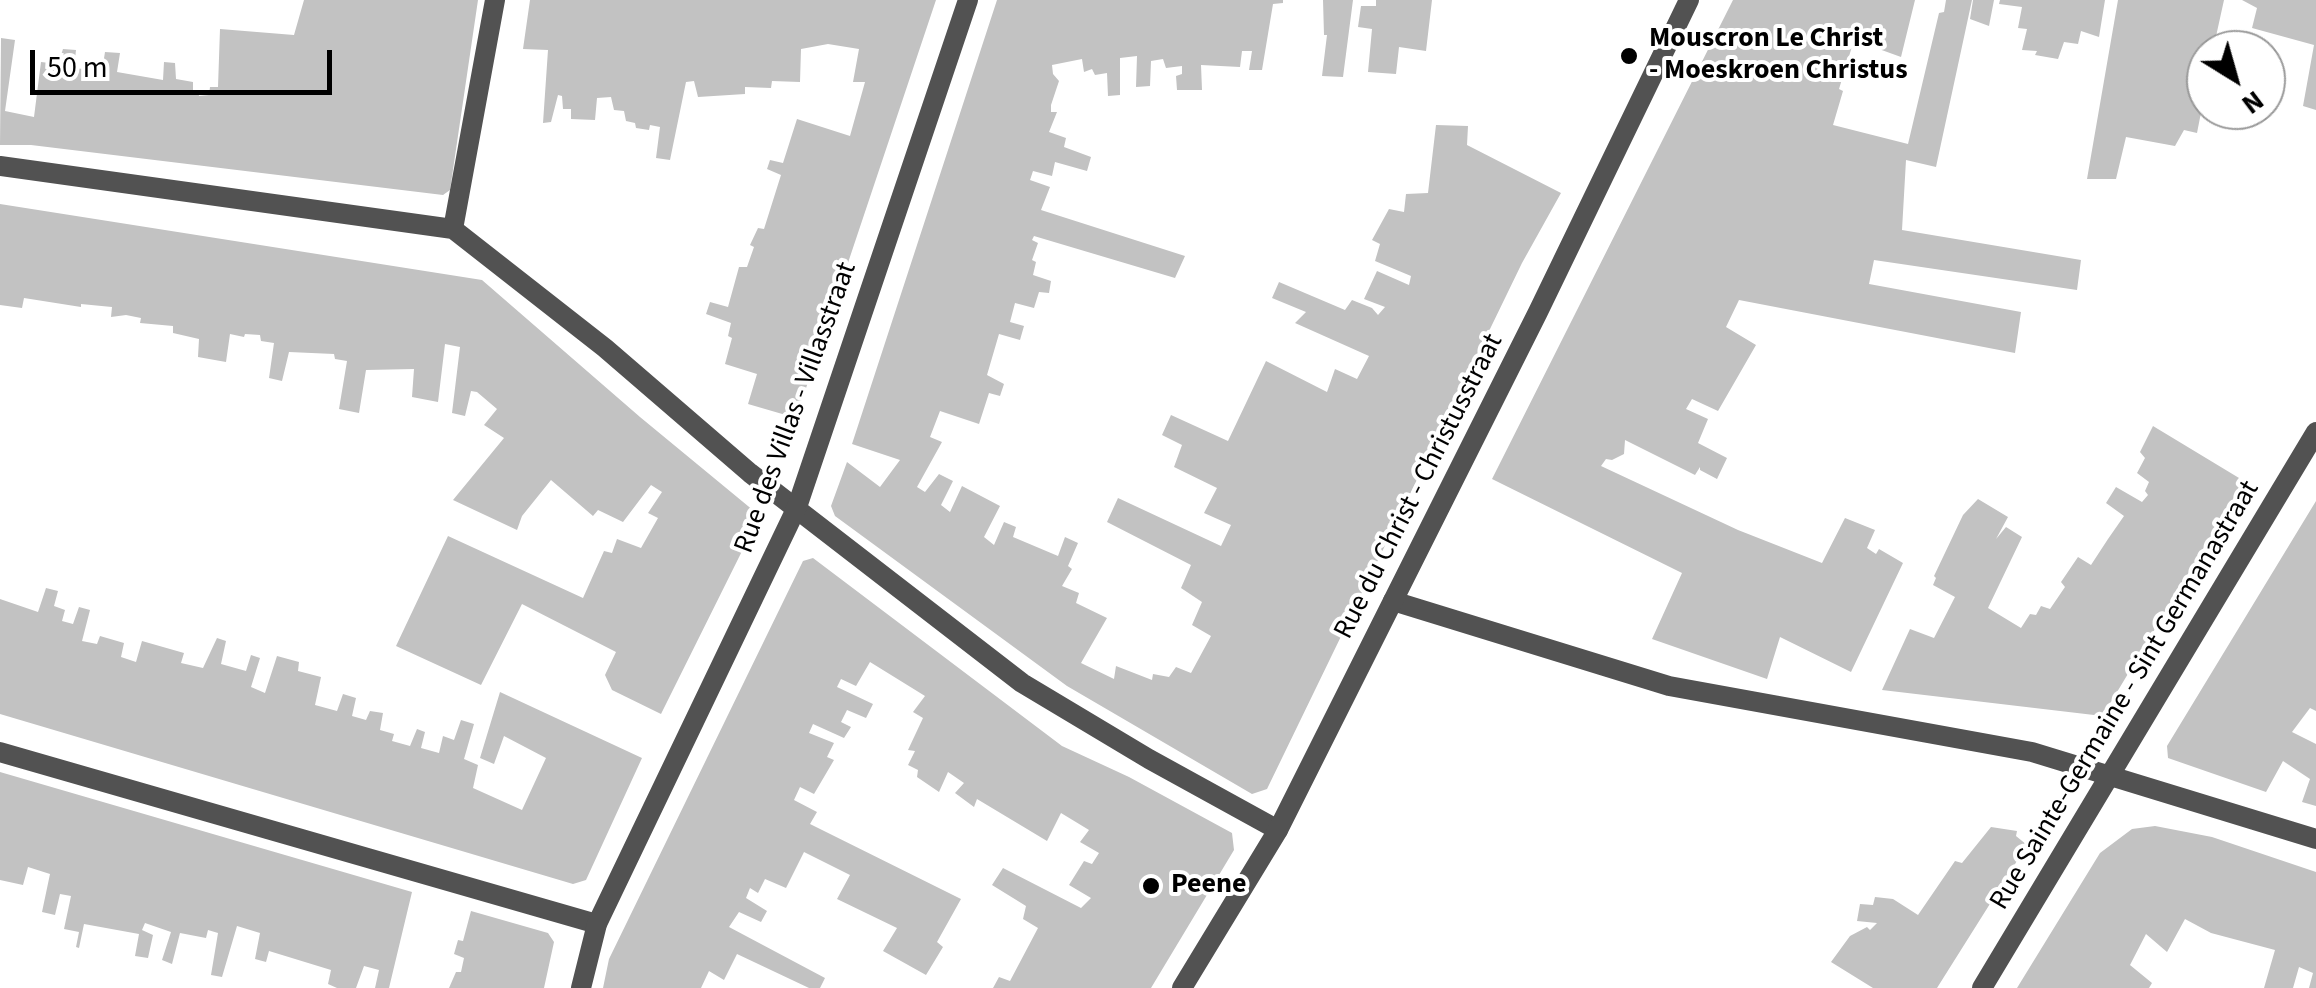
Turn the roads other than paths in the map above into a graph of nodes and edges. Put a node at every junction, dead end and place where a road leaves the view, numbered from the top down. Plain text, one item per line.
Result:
1 (494, 0) edge
2 (968, 0) edge
3 (1689, 0) edge
4 (0, 166) edge
5 (453, 230) junction
6 (2316, 432) edge
7 (796, 507) junction
8 (1393, 602) junction
9 (0, 752) edge
10 (2110, 776) junction
11 (1278, 830) junction
12 (2316, 840) edge
13 (597, 924) junction
14 (581, 988) edge
15 (1182, 988) edge
16 (1982, 988) edge

1 - 5 street
2 - 7 street, Rue des Villas - Villasstraat
3 - 8 street, Rue du Christ - Christusstraat
4 - 5 street
5 - 7 street
6 - 10 street, Rue Sainte-Germaine - Sint Germanastraat
7 - 11 street
7 - 13 street, Rue des Villas - Villasstraat
8 - 10 street
8 - 11 street, Rue du Christ - Christusstraat
9 - 13 street
10 - 12 street
10 - 16 street, Rue Sainte-Germaine - Sint Germanastraat
11 - 15 street, Rue du Christ - Christusstraat
13 - 14 street, Rue des Villas - Villasstraat

